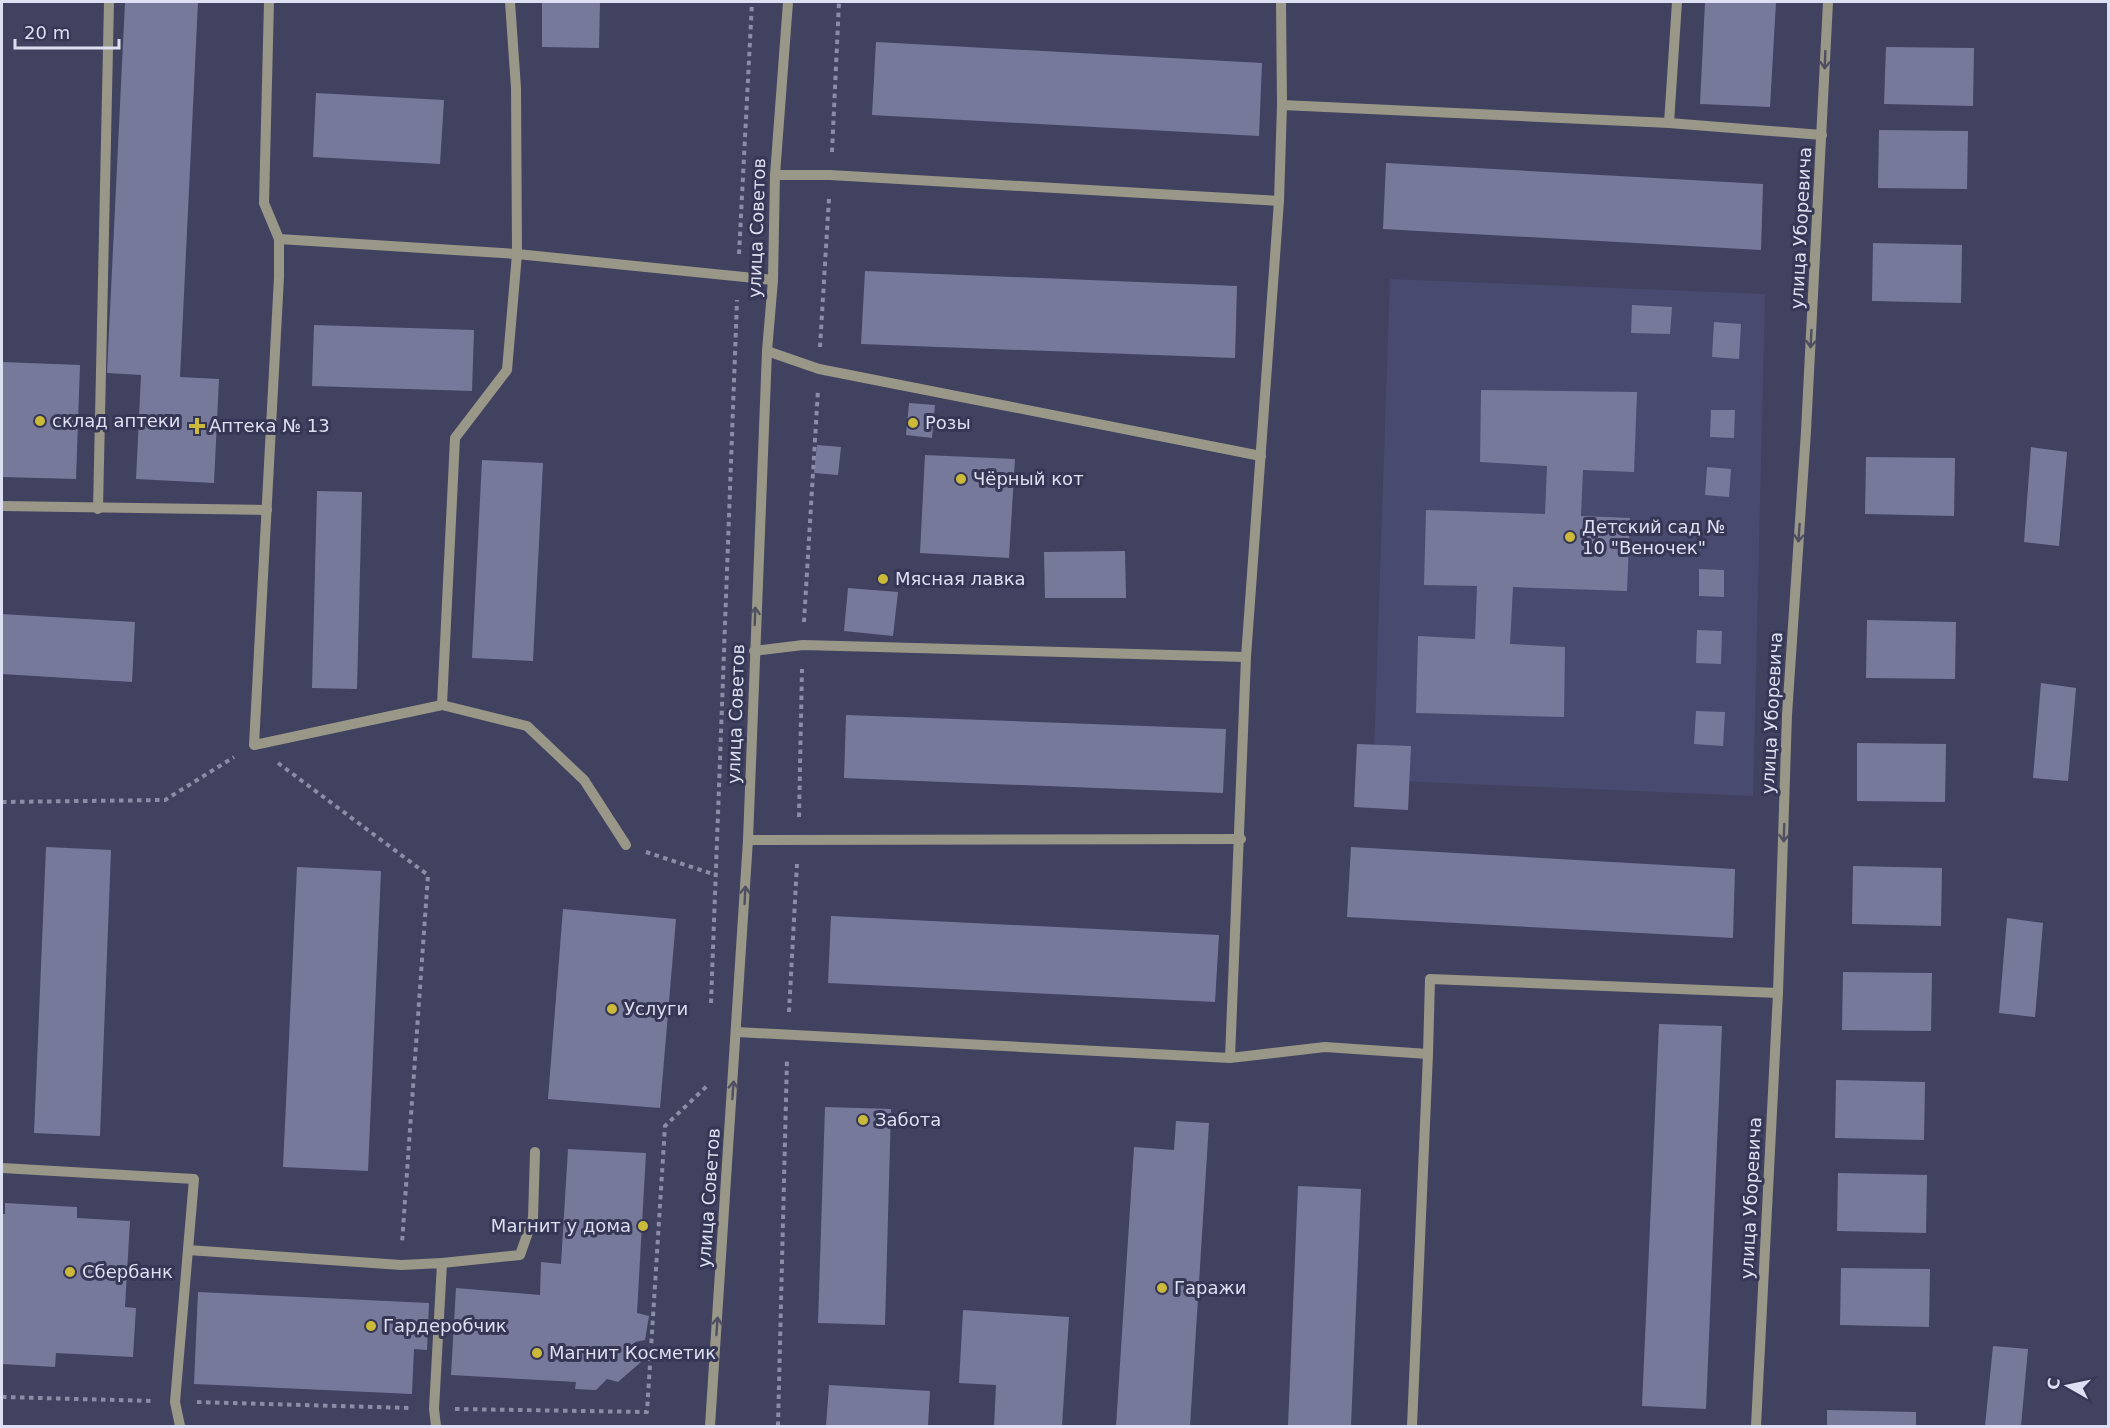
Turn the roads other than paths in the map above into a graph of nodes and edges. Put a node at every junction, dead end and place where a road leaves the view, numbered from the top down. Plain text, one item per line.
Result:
1 (109, 2) edge
2 (269, 2) edge
3 (510, 2) edge
4 (788, 2) edge
5 (1281, 2) edge
6 (1677, 2) edge
7 (1828, 2) edge
8 (1282, 105) junction
9 (1669, 123) junction
10 (1822, 135) junction
11 (775, 175) junction
12 (1279, 201) junction
13 (279, 238) junction
14 (518, 254) junction
15 (773, 280) junction
16 (767, 351) junction
17 (1261, 456) junction
18 (2, 506) edge
19 (98, 509) junction
20 (267, 510) junction
21 (754, 651) junction
22 (1246, 657) junction
23 (442, 705) junction
24 (1241, 839) junction
25 (748, 840) junction
26 (626, 845) road end
27 (1778, 993) junction
28 (737, 1032) junction
29 (1428, 1054) junction
30 (1230, 1058) junction
31 (535, 1152) dead end
32 (2, 1168) edge
33 (188, 1250) junction
34 (442, 1263) junction
35 (180, 1426) edge
36 (436, 1426) edge
37 (710, 1426) edge
38 (1412, 1426) edge
39 (1756, 1426) edge

1 - 19 street
2 - 13 street
3 - 14 street
4 - 11 street, улица Советов
5 - 8 street
6 - 9 street
7 -> 10 street, улица Уборевича
8 - 9 street
8 - 12 street
9 - 10 street
10 -> 27 street, улица Уборевича
11 - 12 street
11 - 15 street, улица Советов
12 - 17 street
13 - 14 street
13 - 20 street
14 - 15 street
14 - 23 street
15 - 16 street, улица Советов
16 - 17 street
21 -> 16 street, улица Советов
17 - 22 street
18 - 19 street
19 - 20 street
20 - 23 street
21 - 22 street
21 - 25 street, улица Советов
22 - 24 street
23 - 26 street
24 - 25 street
24 - 30 street
28 -> 25 street, улица Советов
27 - 29 street
27 - 39 street, улица Уборевича
28 - 30 street
37 -> 28 street, улица Советов
29 - 30 street
29 - 38 street
31 - 34 street
32 - 33 street
33 - 34 street
33 - 35 street
34 - 36 street

